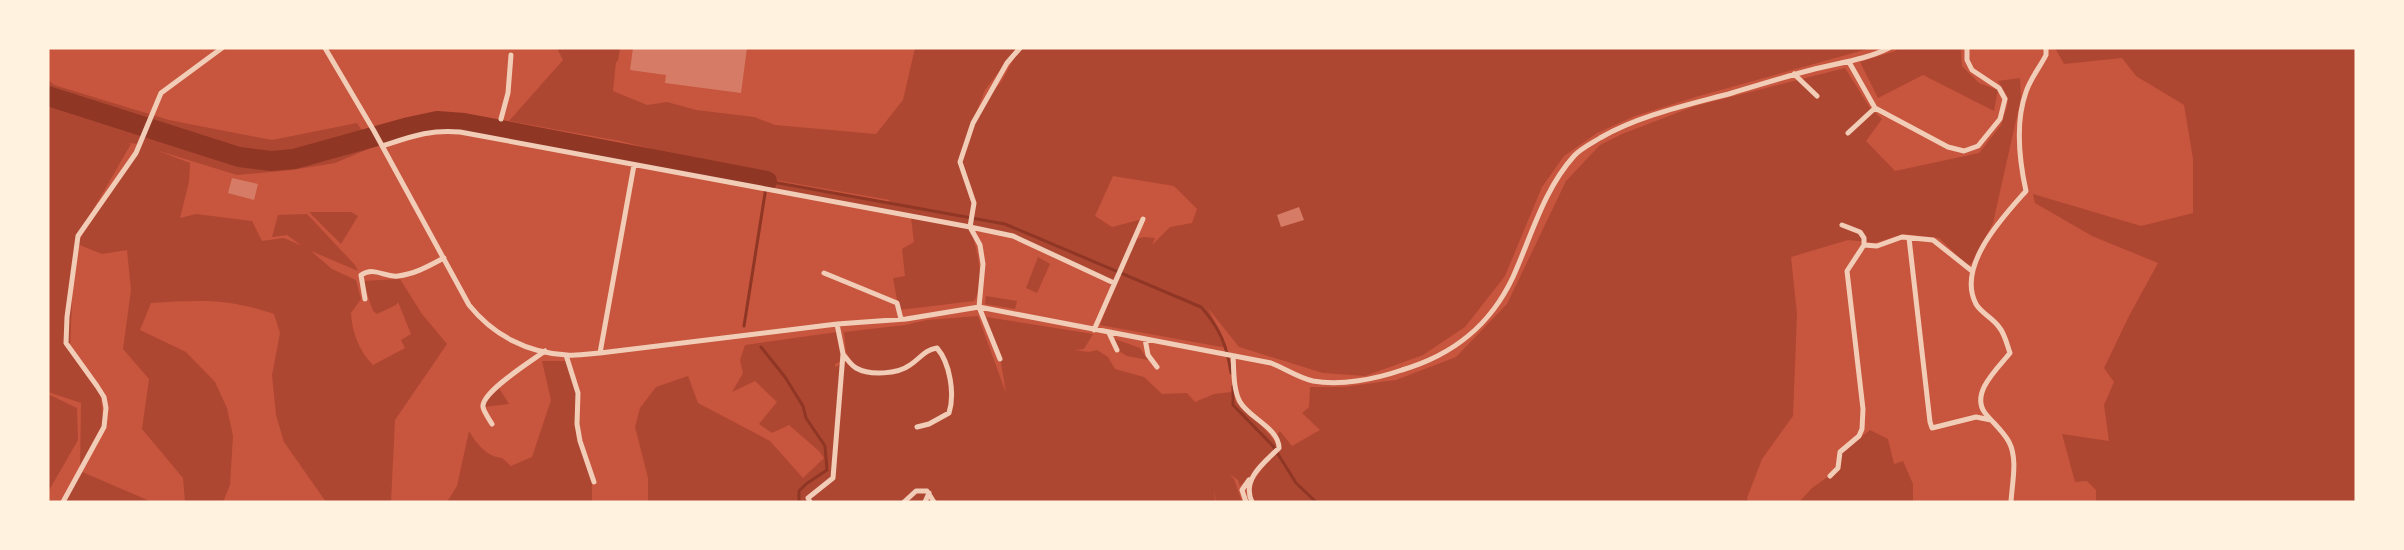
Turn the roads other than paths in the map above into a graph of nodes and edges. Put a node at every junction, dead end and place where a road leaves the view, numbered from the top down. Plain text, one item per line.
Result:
1 (222, 48) edge
2 (325, 48) edge
3 (1020, 48) edge
4 (1889, 48) edge
5 (1967, 48) edge
6 (2046, 48) edge
7 (511, 55) dead end
8 (1850, 62) junction
9 (1794, 74) junction
10 (1817, 96) dead end
11 (1875, 108) junction
12 (501, 119) dead end
13 (1848, 133) dead end
14 (382, 146) junction
15 (634, 165) junction
16 (1143, 219) dead end
17 (970, 225) junction
18 (1842, 225) dead end
19 (1909, 238) junction
20 (1864, 245) junction
21 (444, 258) junction
22 (1972, 271) junction
23 (824, 273) dead end
24 (1115, 282) junction
25 (365, 299) dead end
26 (980, 307) junction
27 (901, 319) junction
28 (837, 324) junction
29 (1094, 330) junction
30 (1109, 333) junction
31 (1145, 339) junction
32 (1117, 350) dead end
33 (545, 351) junction
34 (600, 353) junction
35 (843, 354) junction
36 (566, 355) junction
37 (1232, 355) junction
38 (1000, 359) dead end
39 (1157, 367) dead end
40 (1991, 420) junction
41 (492, 424) dead end
42 (917, 426) dead end
43 (1830, 476) dead end
44 (1251, 479) junction
45 (594, 482) dead end
46 (929, 493) junction
47 (63, 502) edge
48 (810, 502) edge
49 (904, 502) edge
50 (925, 502) edge
51 (934, 502) edge
52 (1246, 502) edge
53 (1252, 502) edge
54 (2011, 502) edge

1 - 47 street
2 - 14 street
3 - 17 street
4 - 8 street
5 - 11 street
6 - 22 street
7 - 12 street
8 - 9 street
8 - 11 street
9 - 10 street
9 - 37 street
11 - 13 street
14 - 15 street
14 - 21 street
15 - 17 street
15 - 34 street
16 - 24 street
17 - 24 street
17 - 26 street
18 - 20 street
19 - 20 street
19 - 22 street
19 - 40 street
20 - 43 street
21 - 25 street
21 - 33 street
22 - 40 street
23 - 27 street
24 - 29 street
26 - 27 street
26 - 29 street
26 - 38 street
27 - 28 street
28 - 34 street
28 - 35 street
29 - 30 street
30 - 31 street
30 - 32 street
31 - 37 street
31 - 39 street
33 - 36 street
33 - 41 street
34 - 36 street
35 - 42 street
35 - 48 street
36 - 45 street
37 - 44 street
40 - 54 street
44 - 52 street
44 - 53 street
46 - 49 street
46 - 50 street
46 - 51 street

